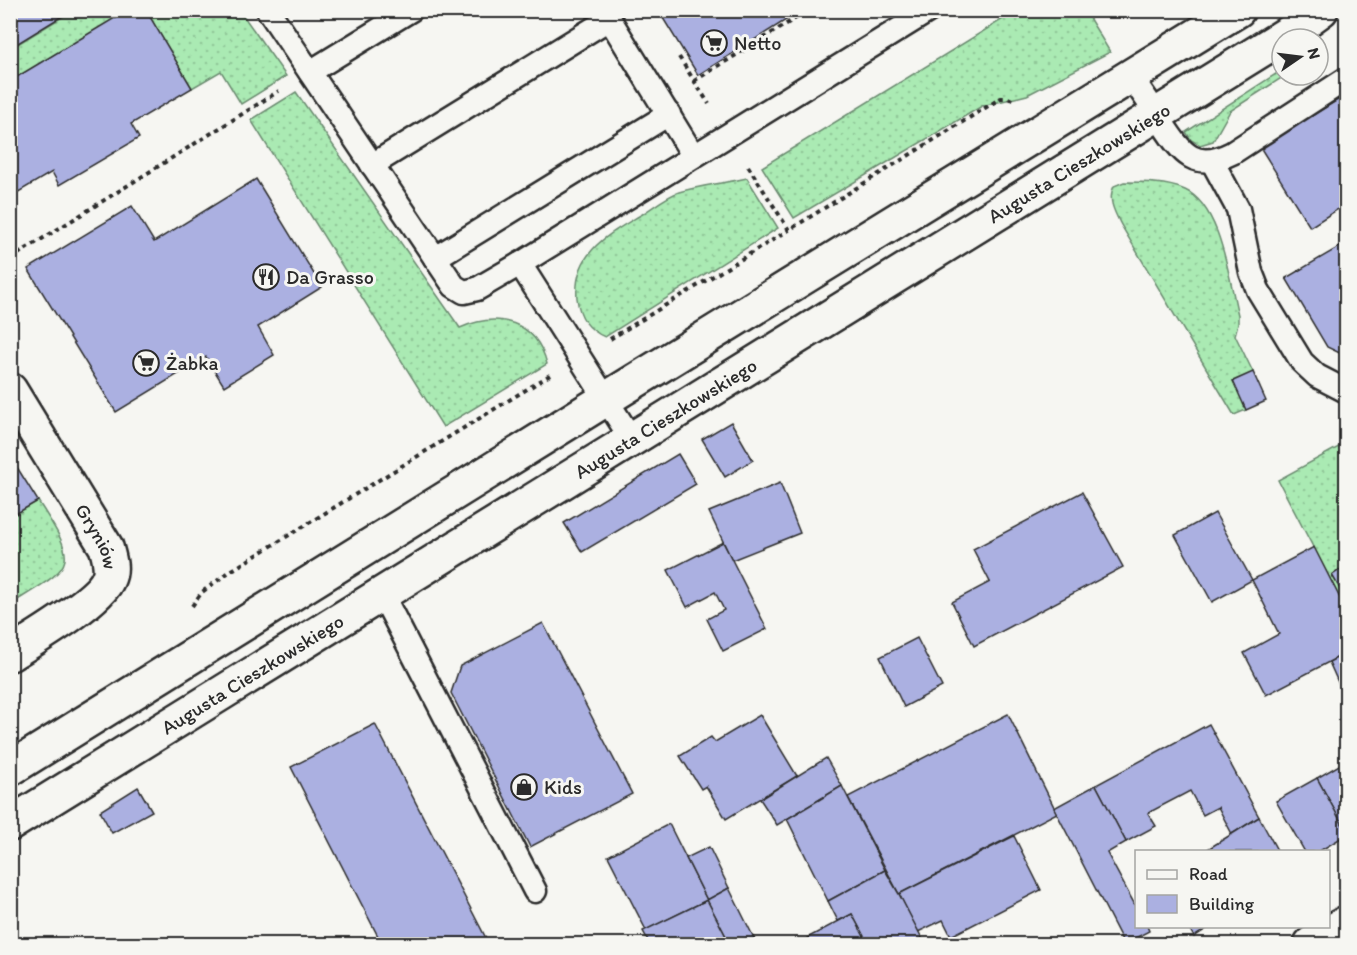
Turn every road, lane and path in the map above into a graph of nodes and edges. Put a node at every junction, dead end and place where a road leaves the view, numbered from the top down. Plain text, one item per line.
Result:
1 (268, 10) edge
2 (411, 10) edge
3 (809, 10) edge
4 (930, 10) edge
5 (1238, 10) edge
6 (1321, 10) edge
7 (606, 15) edge
8 (675, 51) dead end
9 (310, 72) junction
10 (1131, 76) junction
11 (1347, 79) edge
12 (694, 81) junction
13 (1014, 103) dead end
14 (669, 114) junction
15 (1157, 114) junction
16 (728, 134) junction
17 (693, 155) junction
18 (1212, 161) junction
19 (372, 165) junction
20 (789, 230) junction
21 (435, 258) junction
22 (10, 260) edge
23 (520, 264) junction
24 (580, 357) junction
25 (10, 390) edge
26 (1347, 391) edge
27 (606, 399) junction
28 (632, 440) junction
29 (229, 572) dead end
30 (382, 594) junction
31 (10, 654) edge
32 (10, 769) edge
33 (10, 824) edge
34 (535, 891) dead end
35 (1347, 923) edge
36 (1311, 945) edge

1 - 9 lane
2 - 9 lane
3 - 12 path
4 - 16 lane
5 - 10 street
6 - 15 street, Augusta Cieszkowskiego
7 - 14 lane
7 - 19 lane
8 - 12 path
9 - 19 lane
9 - 22 path
10 - 15 lane
10 - 27 street
11 - 18 lane
12 - 16 path
13 - 20 path
14 - 17 lane
14 - 21 lane
15 - 18 lane
15 - 28 street, Augusta Cieszkowskiego
16 - 17 lane
16 - 20 path
17 - 23 lane
18 - 26 lane
19 - 21 lane
20 - 24 path
21 - 23 lane
23 - 24 lane
24 - 27 lane
24 - 29 path
25 - 31 street, Gryniów
27 - 28 lane
27 - 32 street
28 - 30 street, Augusta Cieszkowskiego
30 - 33 street, Augusta Cieszkowskiego
30 - 34 lane
35 - 36 street

